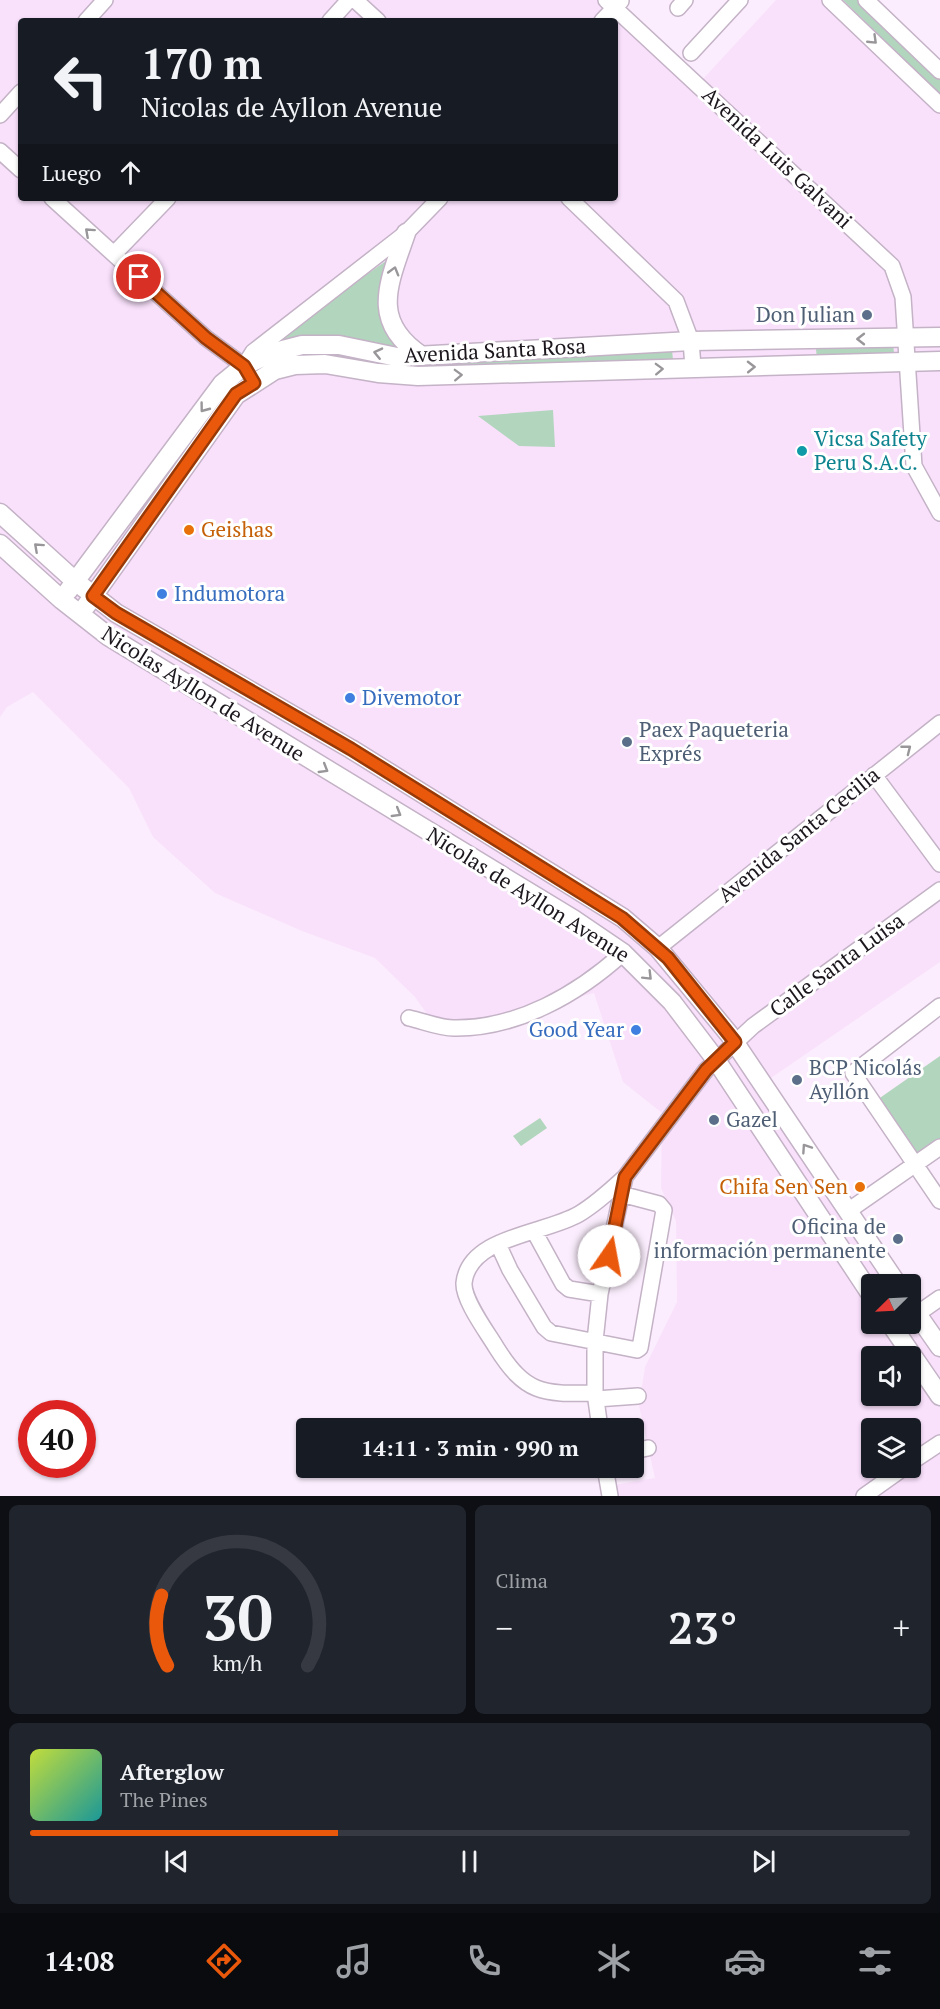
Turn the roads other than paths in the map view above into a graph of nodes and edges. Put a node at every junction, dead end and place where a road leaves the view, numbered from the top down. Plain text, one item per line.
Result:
1 (105, 0) edge
2 (349, 0) edge
3 (355, 0) edge
4 (830, 0) edge
5 (866, 0) edge
6 (614, 2) edge
7 (730, 3) edge
8 (89, 18) edge
9 (333, 18) edge
10 (375, 18) edge
11 (604, 18) edge
12 (692, 52) dead end
13 (940, 71) edge
14 (18, 95) edge
15 (940, 105) edge
16 (0, 115) edge
17 (0, 150) edge
18 (18, 167) edge
19 (55, 201) edge
20 (165, 201) edge
21 (437, 201) edge
22 (572, 201) edge
23 (406, 233) junction
24 (114, 255) junction
25 (940, 337) edge
26 (905, 339) junction
27 (691, 341) junction
28 (422, 356) junction
29 (940, 361) edge
30 (906, 363) junction
31 (244, 366) junction
32 (693, 368) junction
33 (254, 383) junction
34 (0, 513) edge
35 (940, 513) edge
36 (0, 544) edge
37 (75, 581) junction
38 (93, 596) junction
39 (62, 600) junction
40 (79, 614) junction
41 (940, 723) edge
42 (874, 775) junction
43 (940, 864) edge
44 (940, 890) edge
45 (658, 948) junction
46 (624, 953) junction
47 (940, 1006) edge
48 (409, 1018) dead end
49 (735, 1042) junction
50 (716, 1060) junction
51 (940, 1147) edge
52 (915, 1164) junction
53 (625, 1177) junction
54 (621, 1194) junction
55 (940, 1201) edge
56 (848, 1211) junction
57 (534, 1231) junction
58 (498, 1244) junction
59 (890, 1274) edge
60 (861, 1279) edge
61 (600, 1294) junction
62 (940, 1299) edge
63 (921, 1306) edge
64 (921, 1319) edge
65 (898, 1334) edge
66 (595, 1341) junction
67 (940, 1347) edge
68 (596, 1396) junction
69 (638, 1396) dead end
70 (940, 1396) edge
71 (599, 1418) edge
72 (940, 1443) edge
73 (921, 1456) edge
74 (607, 1478) edge
75 (889, 1478) edge
76 (610, 1496) edge
77 (864, 1496) edge

1 - 8 street
2 - 9 street
3 - 10 street
4 -> 15 street
5 - 13 street
6 - 11 street
6 - 26 street, Avenida Luis Galvani
7 - 12 street
14 - 16 street
17 - 18 street
24 -> 19 street
20 - 24 street
21 - 23 street
22 - 27 street
28 -> 23 main road
23 - 31 street
24 - 31 street
25 - 26 main road, Avenida Santa Rosa
26 -> 27 main road, Avenida Santa Rosa
26 - 30 street, Avenida Luis Galvani
27 - 28 main road, Avenida Santa Rosa
27 - 32 street
28 -> 31 main road, Avenida Santa Rosa
29 - 30 main road, Avenida Santa Rosa
32 -> 30 main road, Avenida Santa Rosa
30 - 35 street, Avenida Luis Galvani
31 - 33 street
31 -> 37 main road, Avenida Santa Rosa
33 -> 32 main road, Avenida Santa Rosa
33 - 38 main road, Avenida Santa Rosa
37 -> 34 main road
36 - 39 main road
37 - 38 main road, Nicolas Ayllon de Avenue
37 - 39 main road, Avenida Santa Rosa
38 - 40 main road, Avenida Santa Rosa
38 - 45 main road, Nicolas Ayllon de Avenue
39 - 40 main road, Nicolas Ayllon de Avenue
40 -> 46 main road, Nicolas Ayllon de Avenue
42 -> 41 street, Avenida Santa Cecilia
42 - 43 street
42 - 45 street, Avenida Santa Cecilia
44 - 49 street, Calle Santa Luisa
45 - 49 main road, Nicolas de Ayllon Avenue
46 - 48 street
46 -> 50 main road, Nicolas de Ayllon Avenue
47 - 52 street
49 - 50 street, Calle Santa Luisa
56 -> 49 main road, Nicolas de Ayllon Avenue
50 - 53 street, Calle Santa Luisa
50 - 60 main road, Nicolas de Ayllon Avenue
51 - 52 street
52 - 55 street
52 - 56 street
53 - 54 street
53 - 57 street
54 - 61 street
54 - 66 street
56 - 59 main road, Nicolas de Ayllon Avenue
57 - 58 street
57 - 61 street
58 - 66 street
58 - 68 street
61 - 66 street
62 - 63 street
64 - 67 main road
65 - 70 main road
66 - 68 street
68 - 69 street
68 - 71 street
72 - 73 street
74 - 76 street
75 - 77 street

